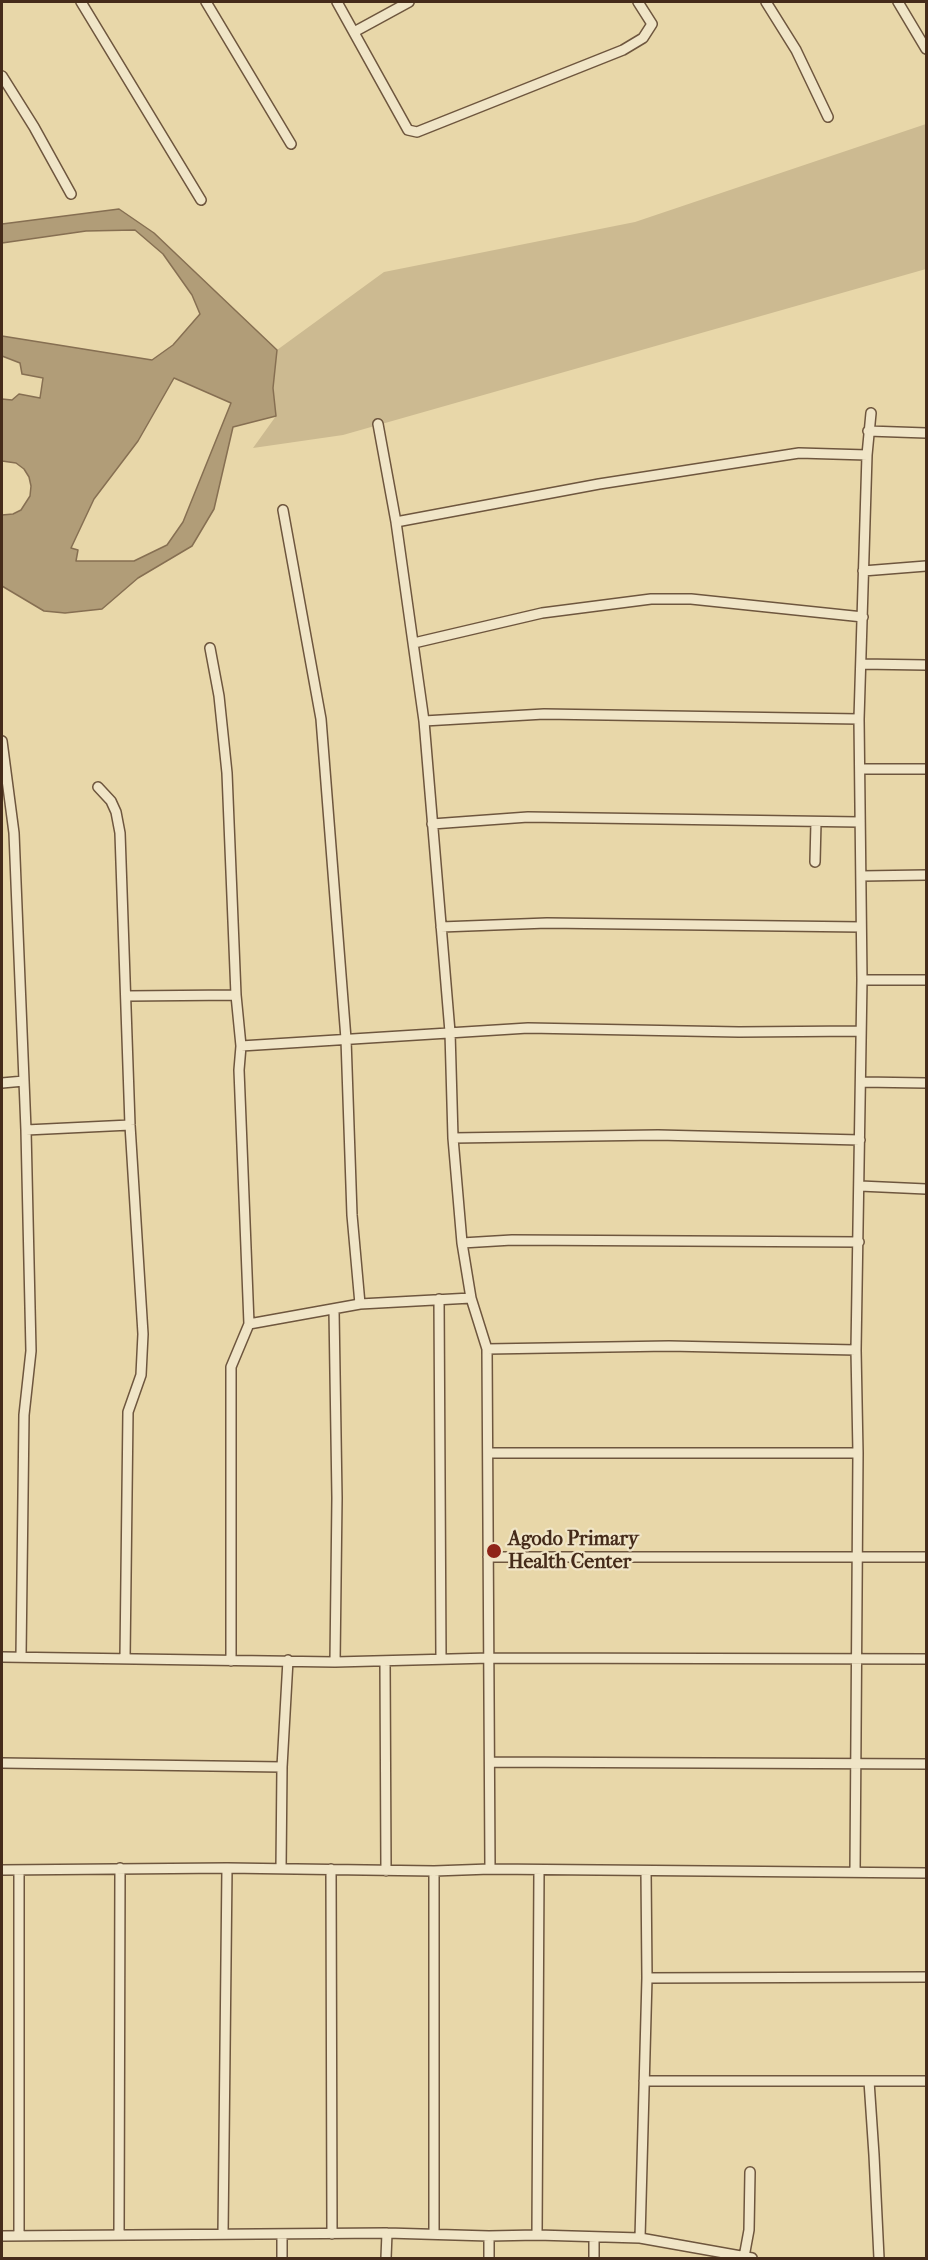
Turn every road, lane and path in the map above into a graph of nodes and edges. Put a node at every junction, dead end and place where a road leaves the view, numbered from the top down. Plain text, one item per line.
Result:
1 (81, 2) edge
2 (206, 2) edge
3 (337, 2) edge
4 (409, 2) edge
5 (638, 2) edge
6 (766, 2) edge
7 (898, 2) edge
8 (354, 32) junction
9 (927, 49) edge
10 (2, 76) edge
11 (828, 117) dead end
12 (291, 144) dead end
13 (71, 194) dead end
14 (201, 200) dead end
15 (871, 413) dead end
16 (378, 424) dead end
17 (868, 430) junction
18 (927, 434) edge
19 (867, 455) junction
20 (283, 510) dead end
21 (396, 522) junction
22 (927, 566) edge
23 (863, 571) junction
24 (863, 617) junction
25 (414, 643) junction
26 (210, 648) dead end
27 (861, 664) junction
28 (927, 665) edge
29 (859, 719) junction
30 (424, 722) junction
31 (2, 741) edge
32 (860, 769) junction
33 (927, 769) edge
34 (99, 787) dead end
35 (816, 822) junction
36 (859, 822) junction
37 (432, 824) junction
38 (815, 862) dead end
39 (927, 875) edge
40 (862, 876) junction
41 (441, 927) junction
42 (861, 927) junction
43 (862, 980) junction
44 (927, 980) edge
45 (236, 995) junction
46 (128, 996) junction
47 (860, 1031) junction
48 (450, 1032) junction
49 (346, 1039) junction
50 (241, 1046) junction
51 (24, 1081) junction
52 (862, 1082) junction
53 (2, 1083) edge
54 (927, 1083) edge
55 (130, 1125) junction
56 (26, 1130) junction
57 (453, 1138) junction
58 (860, 1140) junction
59 (860, 1186) junction
60 (927, 1189) edge
61 (859, 1242) junction
62 (462, 1244) junction
63 (471, 1298) junction
64 (439, 1299) junction
65 (360, 1304) junction
66 (334, 1310) junction
67 (249, 1324) junction
68 (488, 1348) junction
69 (856, 1350) junction
70 (489, 1453) junction
71 (858, 1453) junction
72 (488, 1557) junction
73 (857, 1557) junction
74 (927, 1557) edge
75 (21, 1656) junction
76 (2, 1657) edge
77 (125, 1658) junction
78 (490, 1658) junction
79 (857, 1658) junction
80 (441, 1659) junction
81 (927, 1659) edge
82 (231, 1660) junction
83 (288, 1660) junction
84 (386, 1661) junction
85 (335, 1662) junction
86 (490, 1761) junction
87 (2, 1763) edge
88 (855, 1763) junction
89 (927, 1764) edge
90 (282, 1767) junction
91 (120, 1868) junction
92 (227, 1868) junction
93 (281, 1869) junction
94 (331, 1869) junction
95 (490, 1869) junction
96 (2, 1870) edge
97 (19, 1870) junction
98 (539, 1870) junction
99 (386, 1871) junction
100 (434, 1871) junction
101 (646, 1871) junction
102 (855, 1872) junction
103 (927, 1873) edge
104 (927, 1977) edge
105 (647, 1978) junction
106 (868, 2080) junction
107 (927, 2080) edge
108 (644, 2082) junction
109 (750, 2172) dead end
110 (387, 2233) junction
111 (223, 2234) junction
112 (282, 2234) junction
113 (332, 2234) junction
114 (434, 2234) junction
115 (19, 2235) junction
116 (119, 2235) junction
117 (537, 2235) junction
118 (2, 2236) edge
119 (489, 2236) junction
120 (594, 2237) junction
121 (640, 2238) junction
122 (704, 2254) edge
123 (748, 2258) edge
124 (282, 2259) edge
125 (386, 2259) edge
126 (489, 2259) edge
127 (594, 2259) edge
128 (879, 2259) edge

1 - 14 street
2 - 12 street
3 - 8 street
4 - 8 street
5 - 8 street
6 - 11 street
7 - 9 street
10 - 13 street
15 - 17 street
16 - 21 street
17 - 18 street
17 - 19 street
19 - 21 street
19 - 23 street
20 - 49 street
21 - 25 street
22 - 23 street
23 - 24 street
24 - 25 street
24 - 27 street
25 - 30 street
26 - 45 street
27 - 28 street
27 - 29 street
29 - 30 street
29 - 32 street
30 - 37 street
31 - 51 street
32 - 33 street
32 - 36 street
34 - 46 street
35 - 36 street
35 - 37 street
35 - 38 street
36 - 40 street
37 - 41 street
39 - 40 street
40 - 42 street
41 - 42 street
41 - 48 street
42 - 43 street
43 - 44 street
43 - 47 street
45 - 46 street
45 - 50 street
46 - 55 street
47 - 48 street
47 - 52 street
48 - 49 street
48 - 57 street
49 - 50 street
49 - 65 street
50 - 67 street
51 - 53 street
51 - 56 street
52 - 54 street
52 - 58 street
55 - 56 street
55 - 77 street
56 - 75 street
57 - 58 street
57 - 62 street
58 - 59 street
59 - 60 street
59 - 61 street
61 - 62 street
61 - 69 street
62 - 63 street
63 - 64 street
63 - 68 street
64 - 65 street
64 - 80 street
65 - 66 street
66 - 67 street
66 - 85 street
67 - 82 street
68 - 69 street
68 - 70 street
69 - 71 street
70 - 71 street
70 - 72 street
71 - 73 street
72 - 73 street
72 - 78 street
73 - 74 street
73 - 79 street
75 - 76 street
75 - 77 street
77 - 82 street
78 - 79 street
78 - 80 street
78 - 86 street
79 - 81 street
79 - 88 street
80 - 84 street
82 - 83 street
83 - 85 street
83 - 90 street
84 - 85 street
84 - 99 street
86 - 88 street
86 - 95 street
87 - 90 street
88 - 89 street
88 - 102 street
90 - 93 street
91 - 92 street
91 - 97 street
91 - 116 street
92 - 93 street
92 - 111 street
93 - 94 street
94 - 99 street
94 - 113 street
95 - 98 street
95 - 100 street
96 - 97 street
97 - 115 street
98 - 101 street
98 - 117 street
99 - 100 street
100 - 114 street
101 - 102 street
101 - 105 street
102 - 103 street
104 - 105 street
105 - 108 street
106 - 107 street
106 - 108 street
106 - 128 street
108 - 121 street
109 - 123 street
110 - 113 street
110 - 114 street
110 - 125 street
111 - 112 street
111 - 116 street
112 - 113 street
112 - 124 street
114 - 119 street
115 - 116 street
115 - 118 street
117 - 119 street
117 - 120 street
119 - 126 street
120 - 121 street
120 - 127 street
121 - 122 street
122 - 123 street

